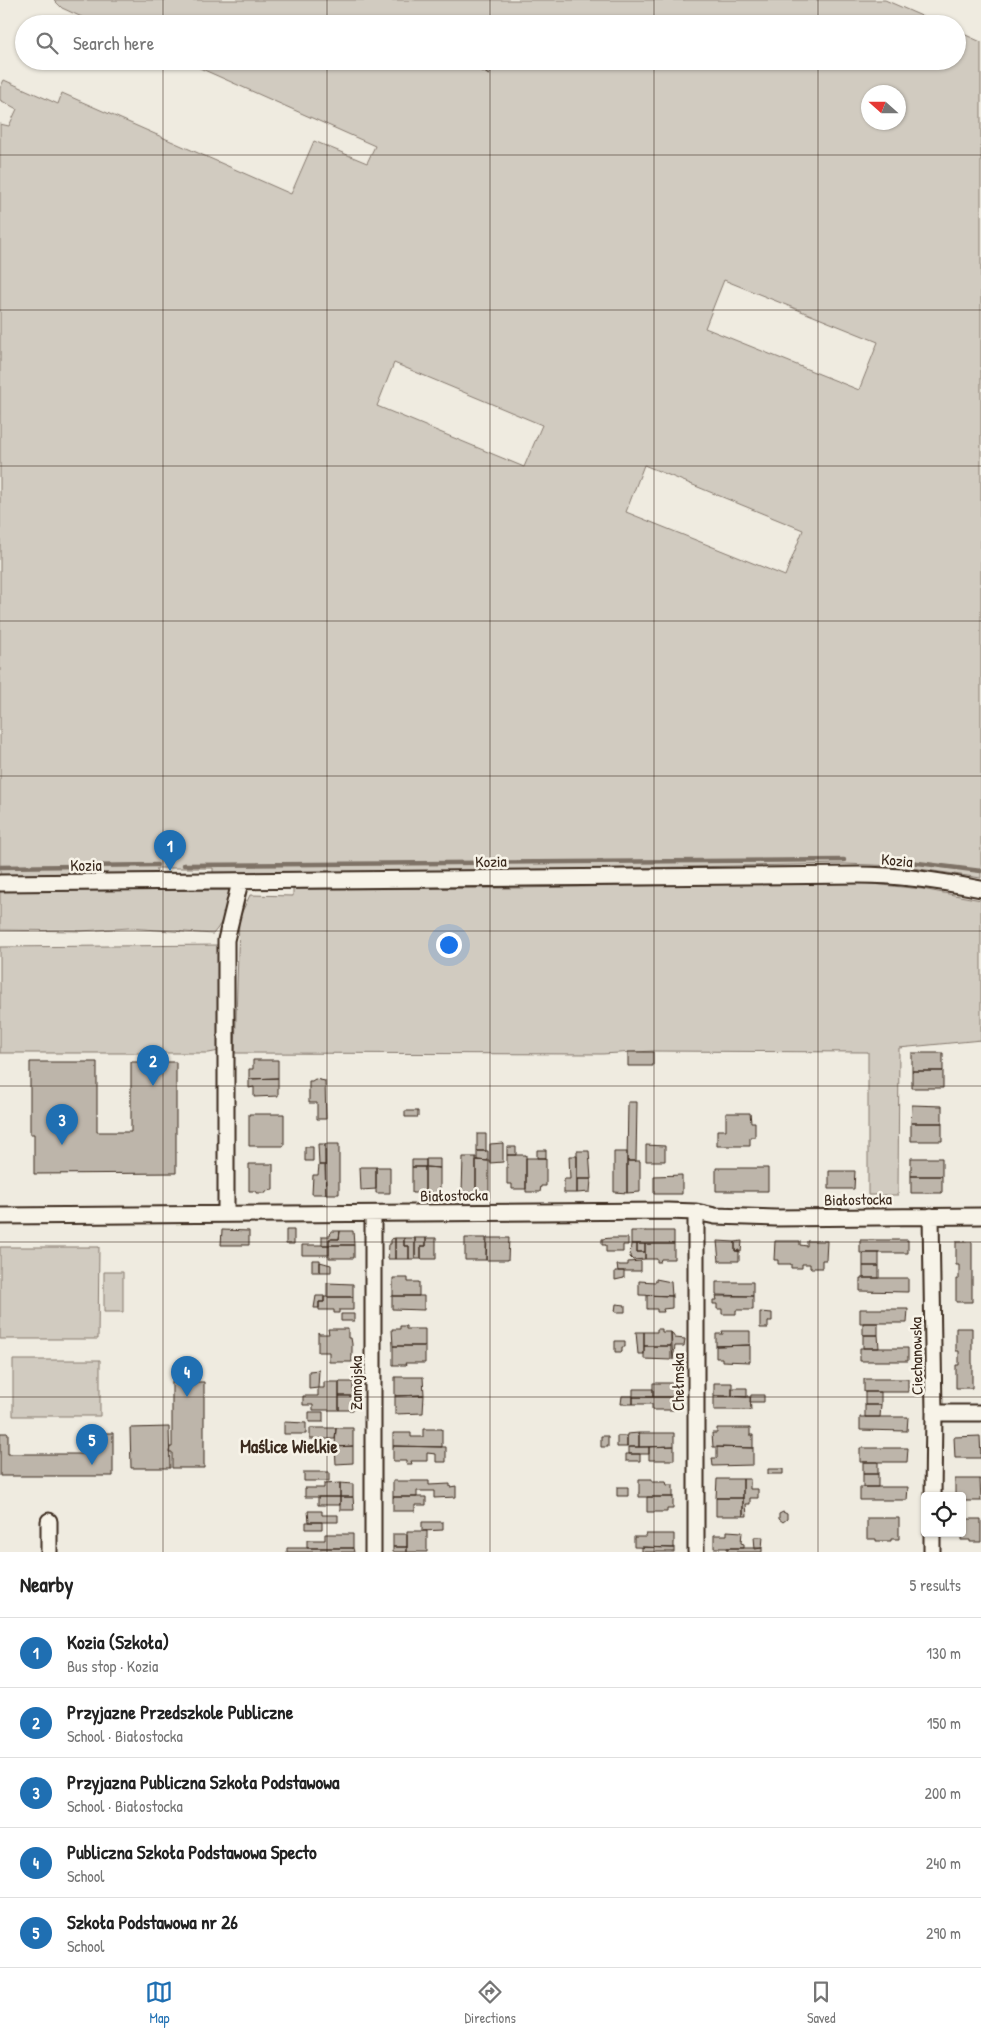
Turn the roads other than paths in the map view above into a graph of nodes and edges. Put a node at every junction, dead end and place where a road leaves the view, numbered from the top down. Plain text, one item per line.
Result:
1 (240, 882) junction
2 (0, 883) edge
3 (981, 889) edge
4 (696, 1212) junction
5 (226, 1213) junction
6 (373, 1214) junction
7 (0, 1216) edge
8 (931, 1216) junction
9 (981, 1216) edge
10 (934, 1413) junction
11 (981, 1413) edge
12 (933, 1492) edge
13 (49, 1521) dead end
14 (932, 1537) edge
15 (49, 1552) edge
16 (373, 1552) edge
17 (696, 1552) edge
18 (932, 1552) edge

1 - 2 street, Kozia
1 - 3 street, Kozia
1 - 5 street
4 - 6 street, Białostocka
4 - 8 street, Białostocka
4 - 17 street, Chełmska
5 - 6 street, Białostocka
5 - 7 street, Białostocka
6 - 16 street, Zamojska
8 - 9 street, Białostocka
8 - 10 street, Ciechanowska
10 - 11 street
10 - 12 street, Ciechanowska
13 - 15 street
14 - 18 street

